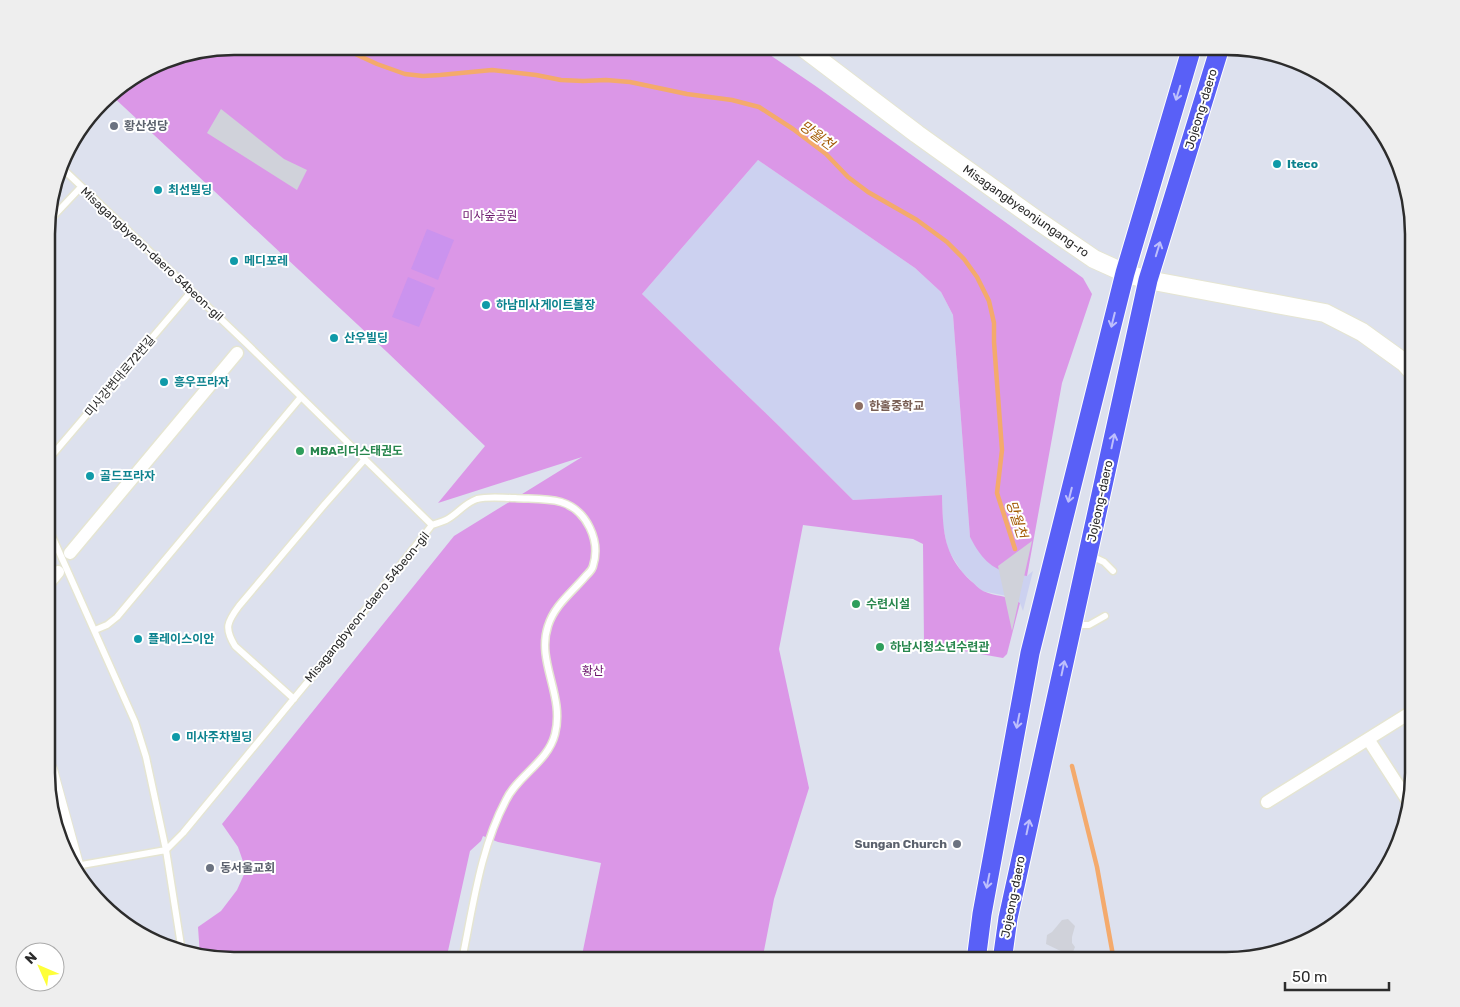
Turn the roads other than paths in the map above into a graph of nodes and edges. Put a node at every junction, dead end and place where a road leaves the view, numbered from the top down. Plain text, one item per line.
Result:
1 (813, 55) edge
2 (1190, 55) edge
3 (1218, 55) edge
4 (67, 173) edge
5 (81, 187) junction
6 (57, 213) edge
7 (1125, 273) junction
8 (1148, 280) junction
9 (192, 292) junction
10 (237, 353) dead end
11 (1405, 364) edge
12 (301, 397) junction
13 (55, 452) edge
14 (365, 460) junction
15 (432, 525) junction
16 (55, 543) edge
17 (70, 553) dead end
18 (1088, 554) junction
19 (1113, 571) dead end
20 (58, 572) dead end
21 (55, 576) edge
22 (1105, 616) dead end
23 (1072, 625) junction
24 (95, 630) junction
25 (294, 699) junction
26 (1405, 716) edge
27 (1368, 740) junction
28 (1403, 794) edge
29 (1267, 802) dead end
30 (58, 806) edge
31 (62, 823) edge
32 (166, 850) junction
33 (82, 867) edge
34 (181, 943) edge
35 (464, 952) edge
36 (977, 952) edge
37 (1003, 952) edge

1 - 7 street, Misagangbyeonjungang-ro
2 -> 7 main road
8 -> 3 main road, Jojeong-daero
4 - 5 lane, Misagangbyeon-daero 54beon-gil
5 - 6 lane
5 - 9 lane, Misagangbyeon-daero 54beon-gil
7 - 8 street, Misagangbyeonjungang-ro
7 -> 36 main road
8 - 11 street, Misagangbyeonjungang-ro
18 -> 8 main road, Jojeong-daero
9 - 12 lane, Misagangbyeon-daero 54beon-gil
9 - 13 lane, 미사강변대로72번길
10 - 17 street
12 - 14 lane, Misagangbyeon-daero 54beon-gil
12 - 24 lane
14 - 15 lane, Misagangbyeon-daero 54beon-gil
14 - 25 lane
15 - 25 lane, Misagangbyeon-daero 54beon-gil
15 - 35 lane
16 - 24 lane
18 - 19 lane
18 - 23 main road, Jojeong-daero
20 - 21 street
22 - 23 lane
37 -> 23 main road, Jojeong-daero
24 - 32 lane
25 - 32 lane, Misagangbyeon-daero 54beon-gil
26 - 27 street
27 - 28 street
27 - 29 street
30 - 31 street
32 - 33 lane
32 - 34 lane

